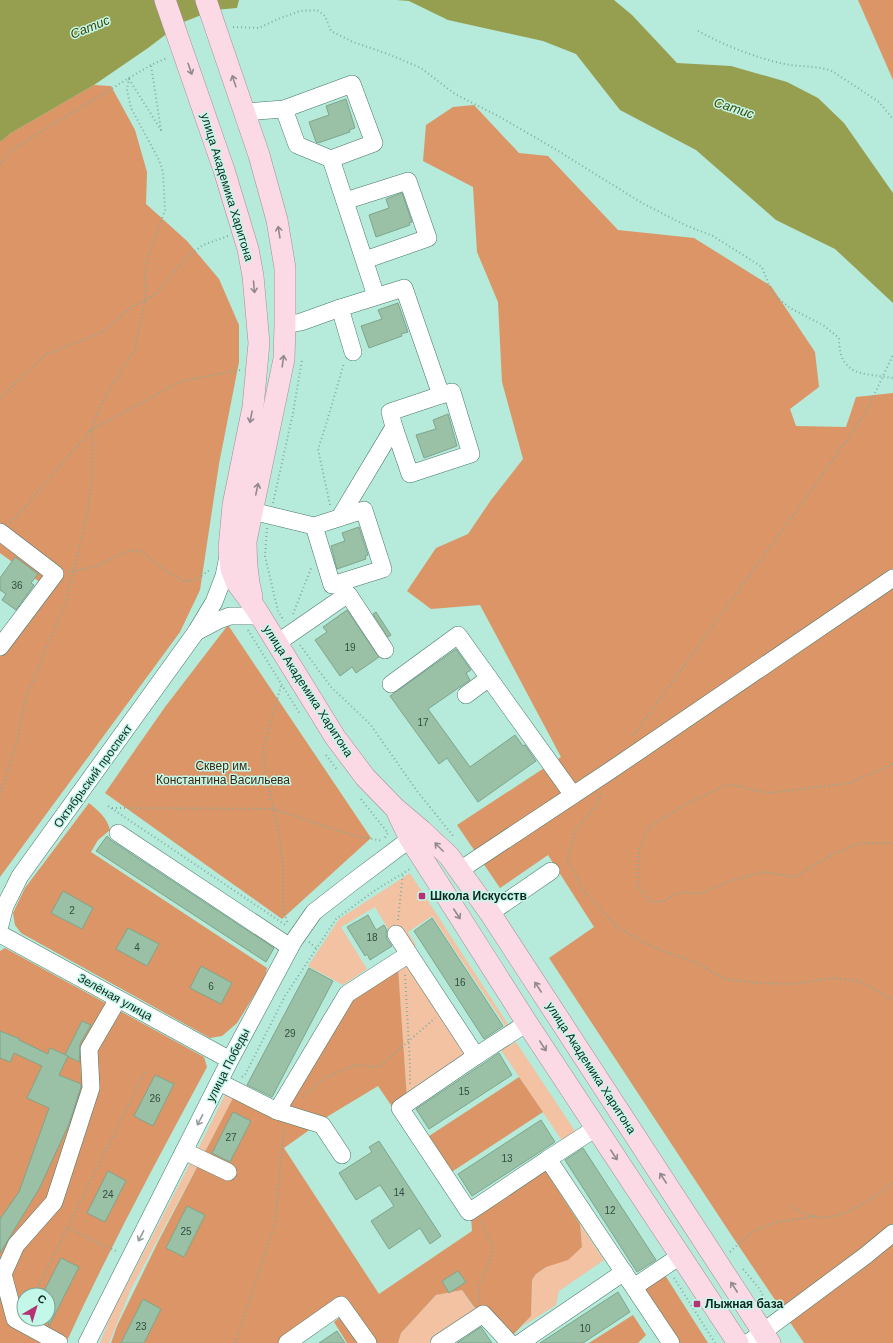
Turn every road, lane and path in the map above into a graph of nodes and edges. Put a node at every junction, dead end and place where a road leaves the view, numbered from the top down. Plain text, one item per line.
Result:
1 (165, 0) edge
2 (209, 9) edge
3 (232, 26) dead end
4 (698, 31) dead end
5 (170, 57) dead end
6 (151, 65) junction
7 (129, 78) junction
8 (284, 109) junction
9 (245, 112) junction
10 (893, 119) edge
11 (331, 159) junction
12 (0, 164) edge
13 (345, 201) junction
14 (232, 234) dead end
15 (365, 260) junction
16 (376, 296) junction
17 (145, 300) junction
18 (340, 308) junction
19 (285, 325) junction
20 (352, 347) joint
21 (893, 355) edge
22 (302, 356) dead end
23 (240, 370) dead end
24 (882, 376) junction
25 (893, 378) edge
26 (440, 396) junction
27 (0, 398) edge
28 (394, 427) junction
29 (91, 430) junction
30 (261, 513) junction
31 (337, 519) junction
32 (314, 526) junction
33 (1, 532) edge
34 (320, 545) junction
35 (237, 554) junction
36 (216, 566) dead end
37 (893, 578) edge
38 (236, 582) junction
39 (46, 586) junction
40 (258, 613) junction
41 (196, 632) junction
42 (286, 634) junction
43 (0, 647) edge
44 (385, 650) dead end
45 (489, 678) junction
46 (391, 684) dead end
47 (281, 685) dead end
48 (466, 695) dead end
49 (629, 742) dead end
50 (893, 764) edge
51 (611, 770) junction
52 (573, 795) junction
53 (0, 796) edge
54 (108, 806) dead end
55 (112, 808) junction
56 (274, 809) junction
57 (118, 833) dead end
58 (416, 834) junction
59 (456, 839) dead end
60 (383, 840) dead end
61 (893, 843) edge
62 (460, 870) junction
63 (551, 871) dead end
64 (403, 873) dead end
65 (490, 913) junction
66 (0, 925) edge
67 (0, 934) edge
68 (396, 934) joint
69 (290, 947) junction
70 (406, 956) junction
71 (118, 999) junction
72 (893, 1000) edge
73 (445, 1009) junction
74 (527, 1023) junction
75 (409, 1041) junction
76 (476, 1056) junction
77 (230, 1060) junction
78 (146, 1070) dead end
79 (219, 1082) junction
80 (410, 1101) junction
81 (281, 1112) junction
82 (596, 1128) junction
83 (184, 1151) junction
84 (342, 1155) dead end
85 (548, 1159) junction
86 (228, 1172) dead end
87 (893, 1183) edge
88 (792, 1206) dead end
89 (474, 1209) junction
90 (816, 1216) junction
91 (67, 1228) junction
92 (893, 1233) edge
93 (119, 1252) dead end
94 (729, 1253) dead end
95 (680, 1256) junction
96 (739, 1264) dead end
97 (624, 1272) junction
98 (38, 1287) edge
99 (634, 1287) junction
100 (483, 1314) junction
101 (765, 1335) edge
102 (59, 1343) edge
103 (87, 1343) edge
104 (235, 1343) edge
105 (287, 1343) edge
106 (368, 1343) edge
107 (439, 1343) edge
108 (510, 1343) edge
109 (520, 1343) edge
110 (671, 1343) edge
111 (738, 1343) edge

1 -> 35 main road, улица Академика Харитона
9 -> 2 main road, улица Академика Харитона
3 - 24 path
4 - 10 path
5 - 6 path
6 - 7 path
6 - 7 path
7 - 12 path
7 - 17 path
8 - 9 street
8 - 11 street
8 - 11 street
19 -> 9 main road, улица Академика Харитона
11 - 13 street
13 - 15 street
13 - 15 street
14 - 17 path
15 - 16 street
16 - 18 street
16 - 26 street
17 - 27 path
17 - 29 path
18 - 19 street
18 - 20 street
30 -> 19 main road, улица Академика Харитона
20 - 31 path
21 - 24 path
22 - 30 path
23 - 29 path
24 - 25 path
24 - 49 path
26 - 28 street
26 - 28 street
28 - 31 street
29 - 33 path
29 - 53 path
30 - 32 street
30 - 35 main road, улица Академика Харитона
30 - 42 path
31 - 32 street
31 - 34 street
32 - 34 street
33 - 39 street
34 - 42 path
35 - 38 main road, улица Академика Харитона
35 - 40 main road, улица Академика Харитона
35 - 41 street, Октябрьский проспект
36 - 39 path
37 - 51 street
38 - 40 main road, улица Академика Харитона
38 - 41 street, Октябрьский проспект
39 - 43 street
40 - 41 street, Октябрьский проспект
40 - 42 main road, улица Академика Харитона
41 - 66 street, Октябрьский проспект
42 - 44 street
42 - 58 main road, улица Академика Харитона
42 - 59 path
45 - 46 street
45 - 48 street
45 - 52 street
47 - 56 path
50 - 61 path
51 - 52 street
51 - 72 path
52 - 62 street
54 - 55 path
55 - 56 path
55 - 56 path
56 - 60 path
57 - 69 street
62 -> 58 main road, улица Академика Харитона
58 - 69 street, улица Победы
58 -> 74 main road, улица Академика Харитона
62 - 65 main road, улица Академика Харитона
63 - 65 street
64 - 68 path
101 -> 65 main road, улица Академика Харитона
67 - 71 street, Зелёная улица
68 - 70 street
69 - 77 street, улица Победы
70 - 73 street
70 - 75 path
70 - 81 street
71 - 77 street, Зелёная улица
71 - 102 street
73 - 75 path
73 - 76 street
74 - 76 street
74 -> 82 main road, улица Академика Харитона
75 - 80 path
75 - 81 path
76 - 80 street
77 - 79 street, улица Победы
78 - 91 path
79 - 81 street
79 -> 83 street, улица Победы
80 - 89 street
81 - 84 street
81 - 104 path
82 - 85 street
82 -> 95 main road, улица Академика Харитона
83 - 86 street
83 -> 103 street, улица Победы
85 - 89 street
85 - 97 street
87 - 90 path
88 - 90 path
89 - 100 path
90 - 94 path
91 - 93 path
91 - 98 path
92 - 101 street
95 - 99 street
95 - 111 main road, улица Академика Харитона
96 - 101 path
97 - 99 street
97 - 109 street
99 - 110 street
100 - 107 street
100 - 108 street
105 - 106 street

